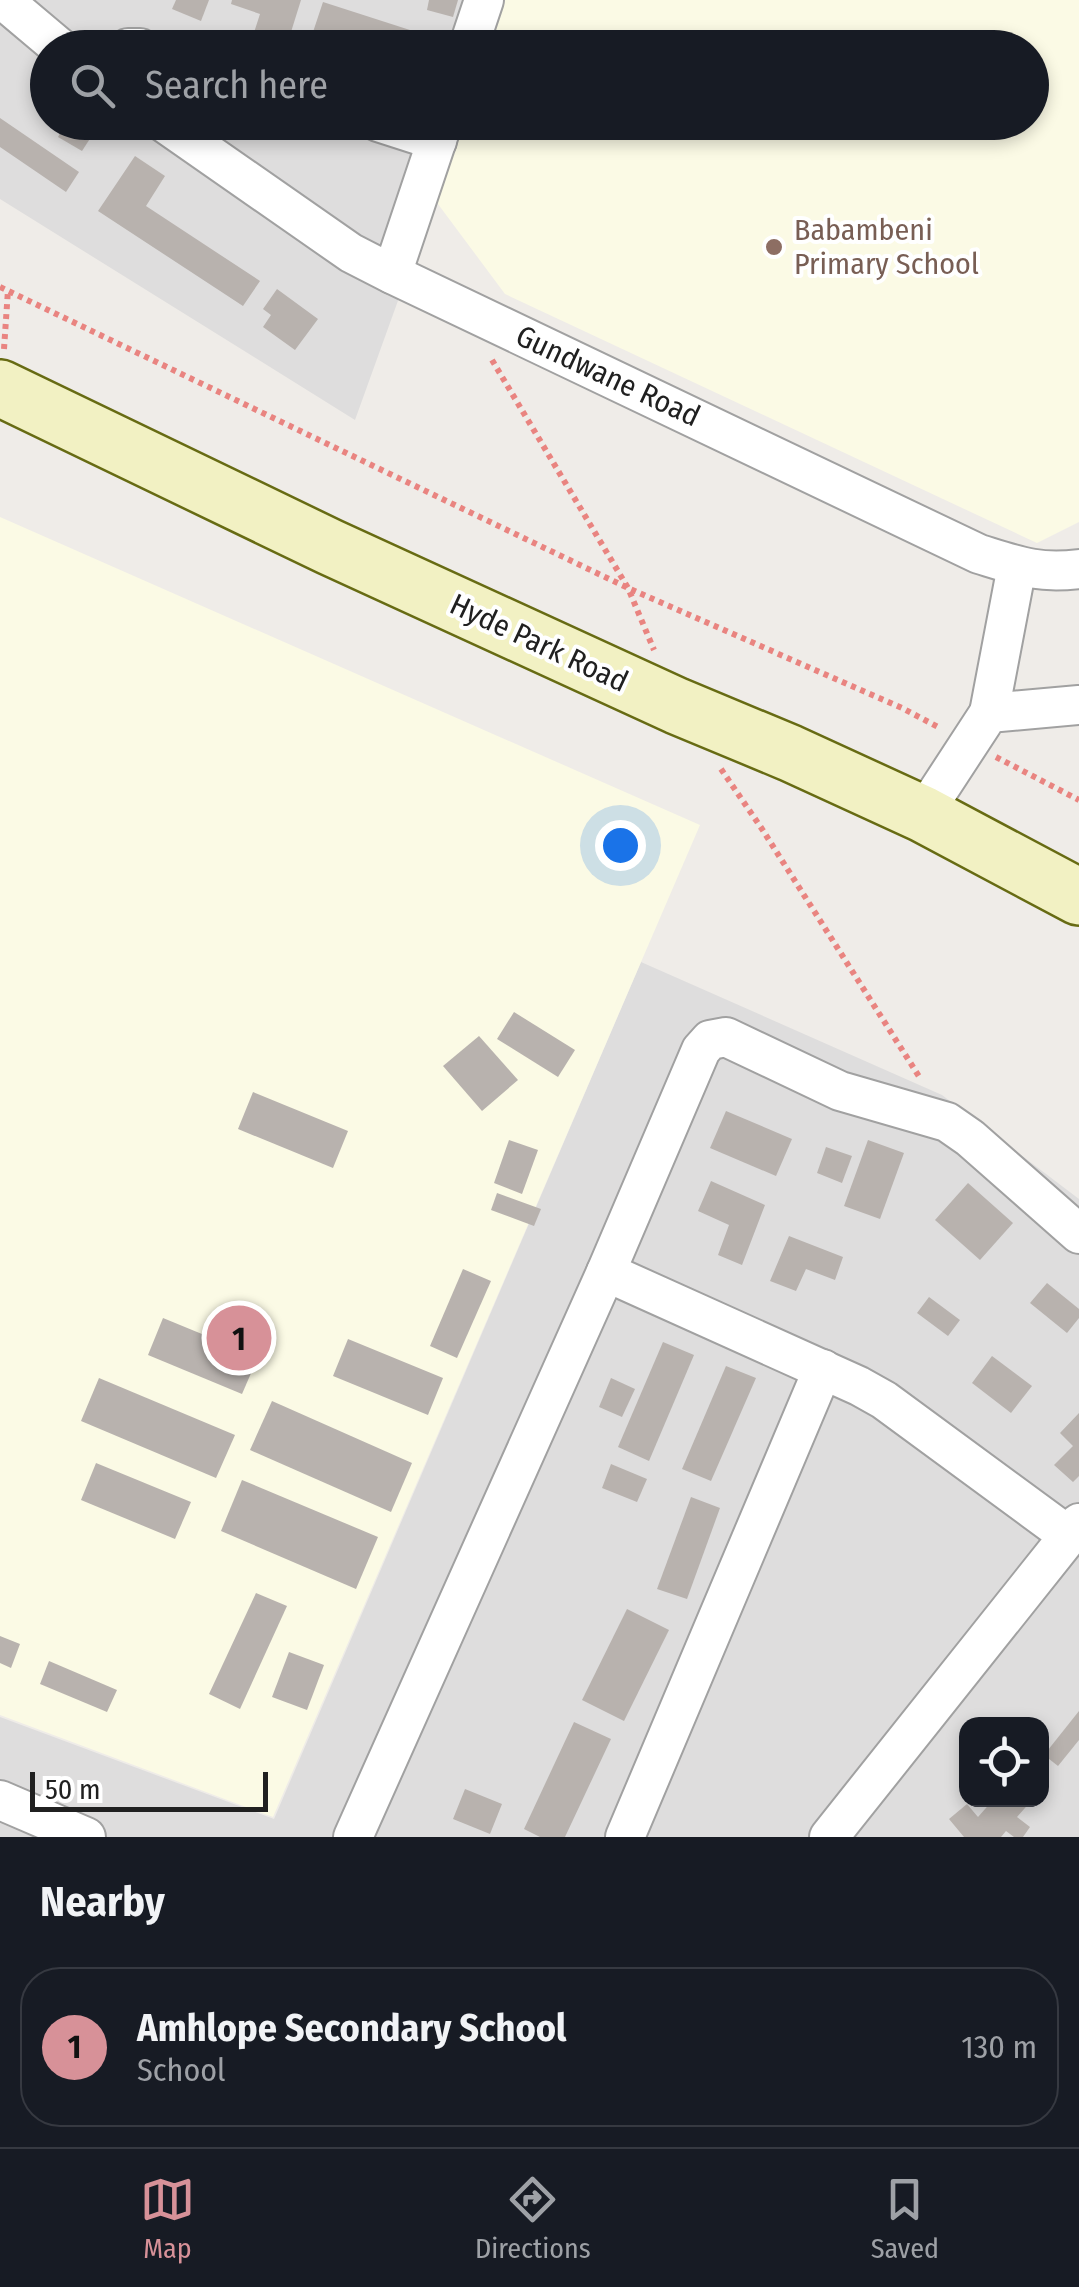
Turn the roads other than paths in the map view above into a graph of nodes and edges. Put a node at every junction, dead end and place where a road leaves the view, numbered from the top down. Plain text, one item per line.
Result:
1 (3, 0) edge
2 (484, 0) edge
3 (39, 30) edge
4 (474, 30) edge
5 (189, 140) edge
6 (437, 140) edge
7 (392, 274) junction
8 (0, 388) edge
9 (1017, 566) junction
10 (1079, 568) edge
11 (1079, 705) edge
12 (979, 728) junction
13 (923, 814) junction
14 (1079, 897) edge
15 (1079, 1234) edge
16 (606, 1272) junction
17 (823, 1369) junction
18 (1074, 1530) edge
19 (0, 1800) edge
20 (86, 1837) edge
21 (353, 1837) edge
22 (624, 1837) edge
23 (829, 1837) edge

1 - 3 street
2 - 4 street
5 - 7 street, Gundwane Road
6 - 7 street
7 - 9 street, Gundwane Road
8 - 13 street, Hyde Park Road
9 - 10 street, Gundwane Road
9 - 12 street
11 - 12 street
12 - 13 street
13 - 14 street, Hyde Park Road
15 - 16 street
16 - 17 street
16 - 21 street
17 - 18 street
17 - 22 street
18 - 23 street
19 - 20 street

